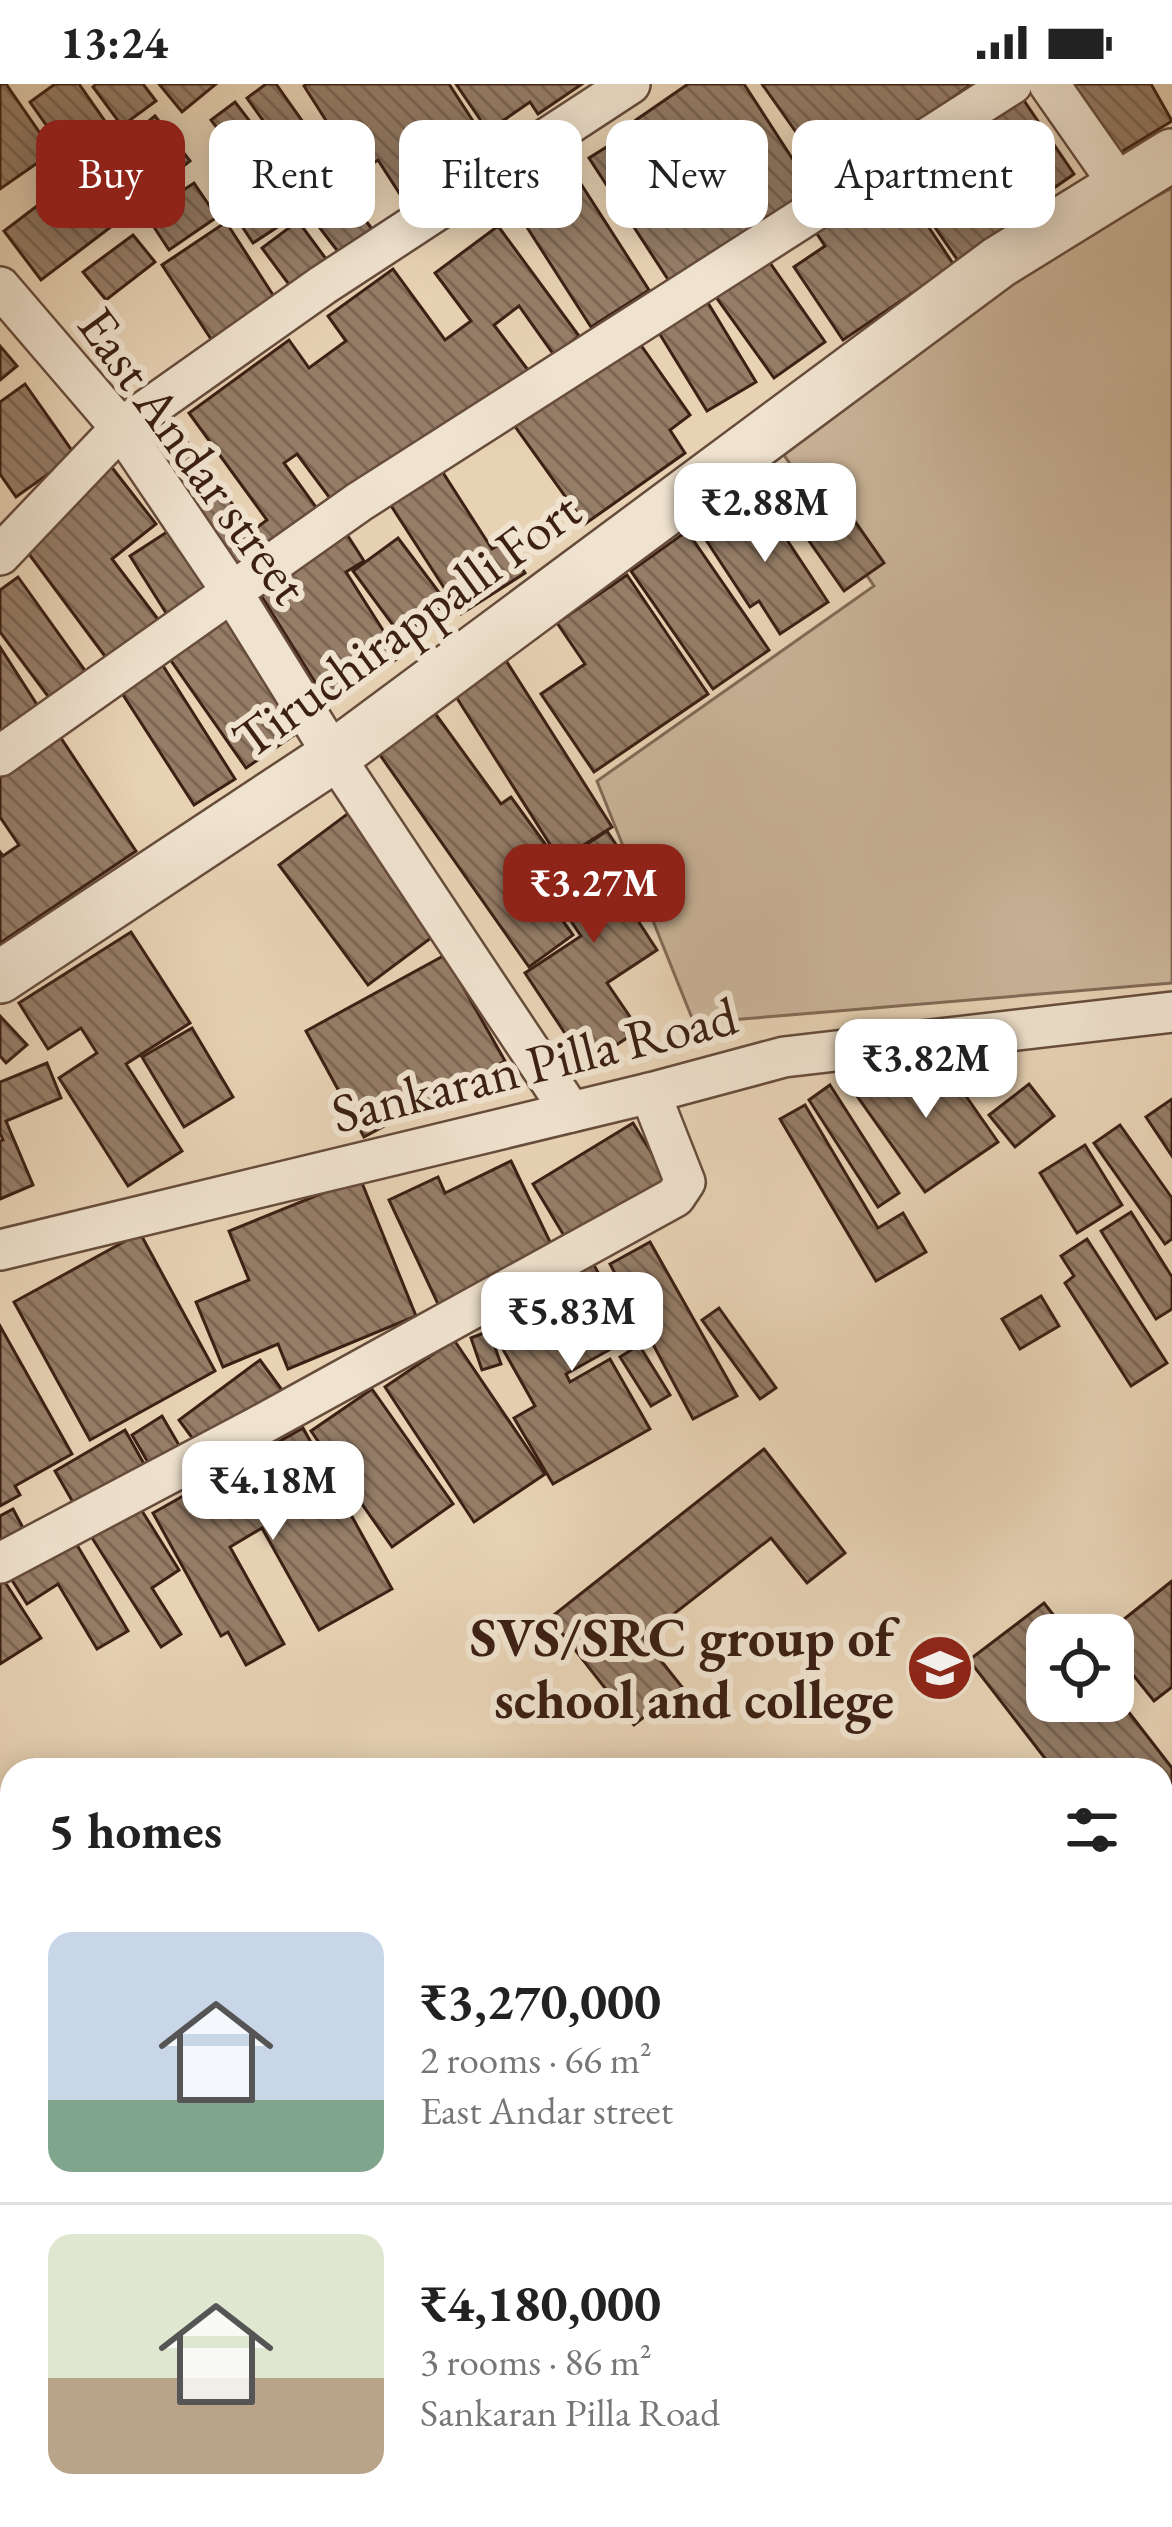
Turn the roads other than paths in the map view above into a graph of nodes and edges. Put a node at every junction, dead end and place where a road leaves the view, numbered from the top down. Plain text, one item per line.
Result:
1 (630, 84) edge
2 (1012, 84) edge
3 (1049, 84) edge
4 (1172, 155) edge
5 (1121, 187) junction
6 (0, 287) edge
7 (121, 428) junction
8 (0, 555) edge
9 (232, 592) junction
10 (0, 756) edge
11 (334, 756) junction
12 (0, 977) edge
13 (1172, 1012) edge
14 (650, 1093) junction
15 (572, 1112) junction
16 (0, 1250) edge
17 (0, 1563) edge

1 - 7 street
2 - 9 street
3 - 5 street
4 - 5 street, Tiruchirappalli Fort
5 - 11 street, Tiruchirappalli Fort
6 - 7 street, East Andar street
7 - 8 street
7 - 9 street, East Andar street
9 - 10 street
9 - 11 street, East Andar street
11 - 12 street, Tiruchirappalli Fort
11 - 15 street, East Andar street
13 - 14 street, Sankaran Pilla Road
14 - 15 street, Sankaran Pilla Road
14 - 17 street
15 - 16 street, Sankaran Pilla Road

